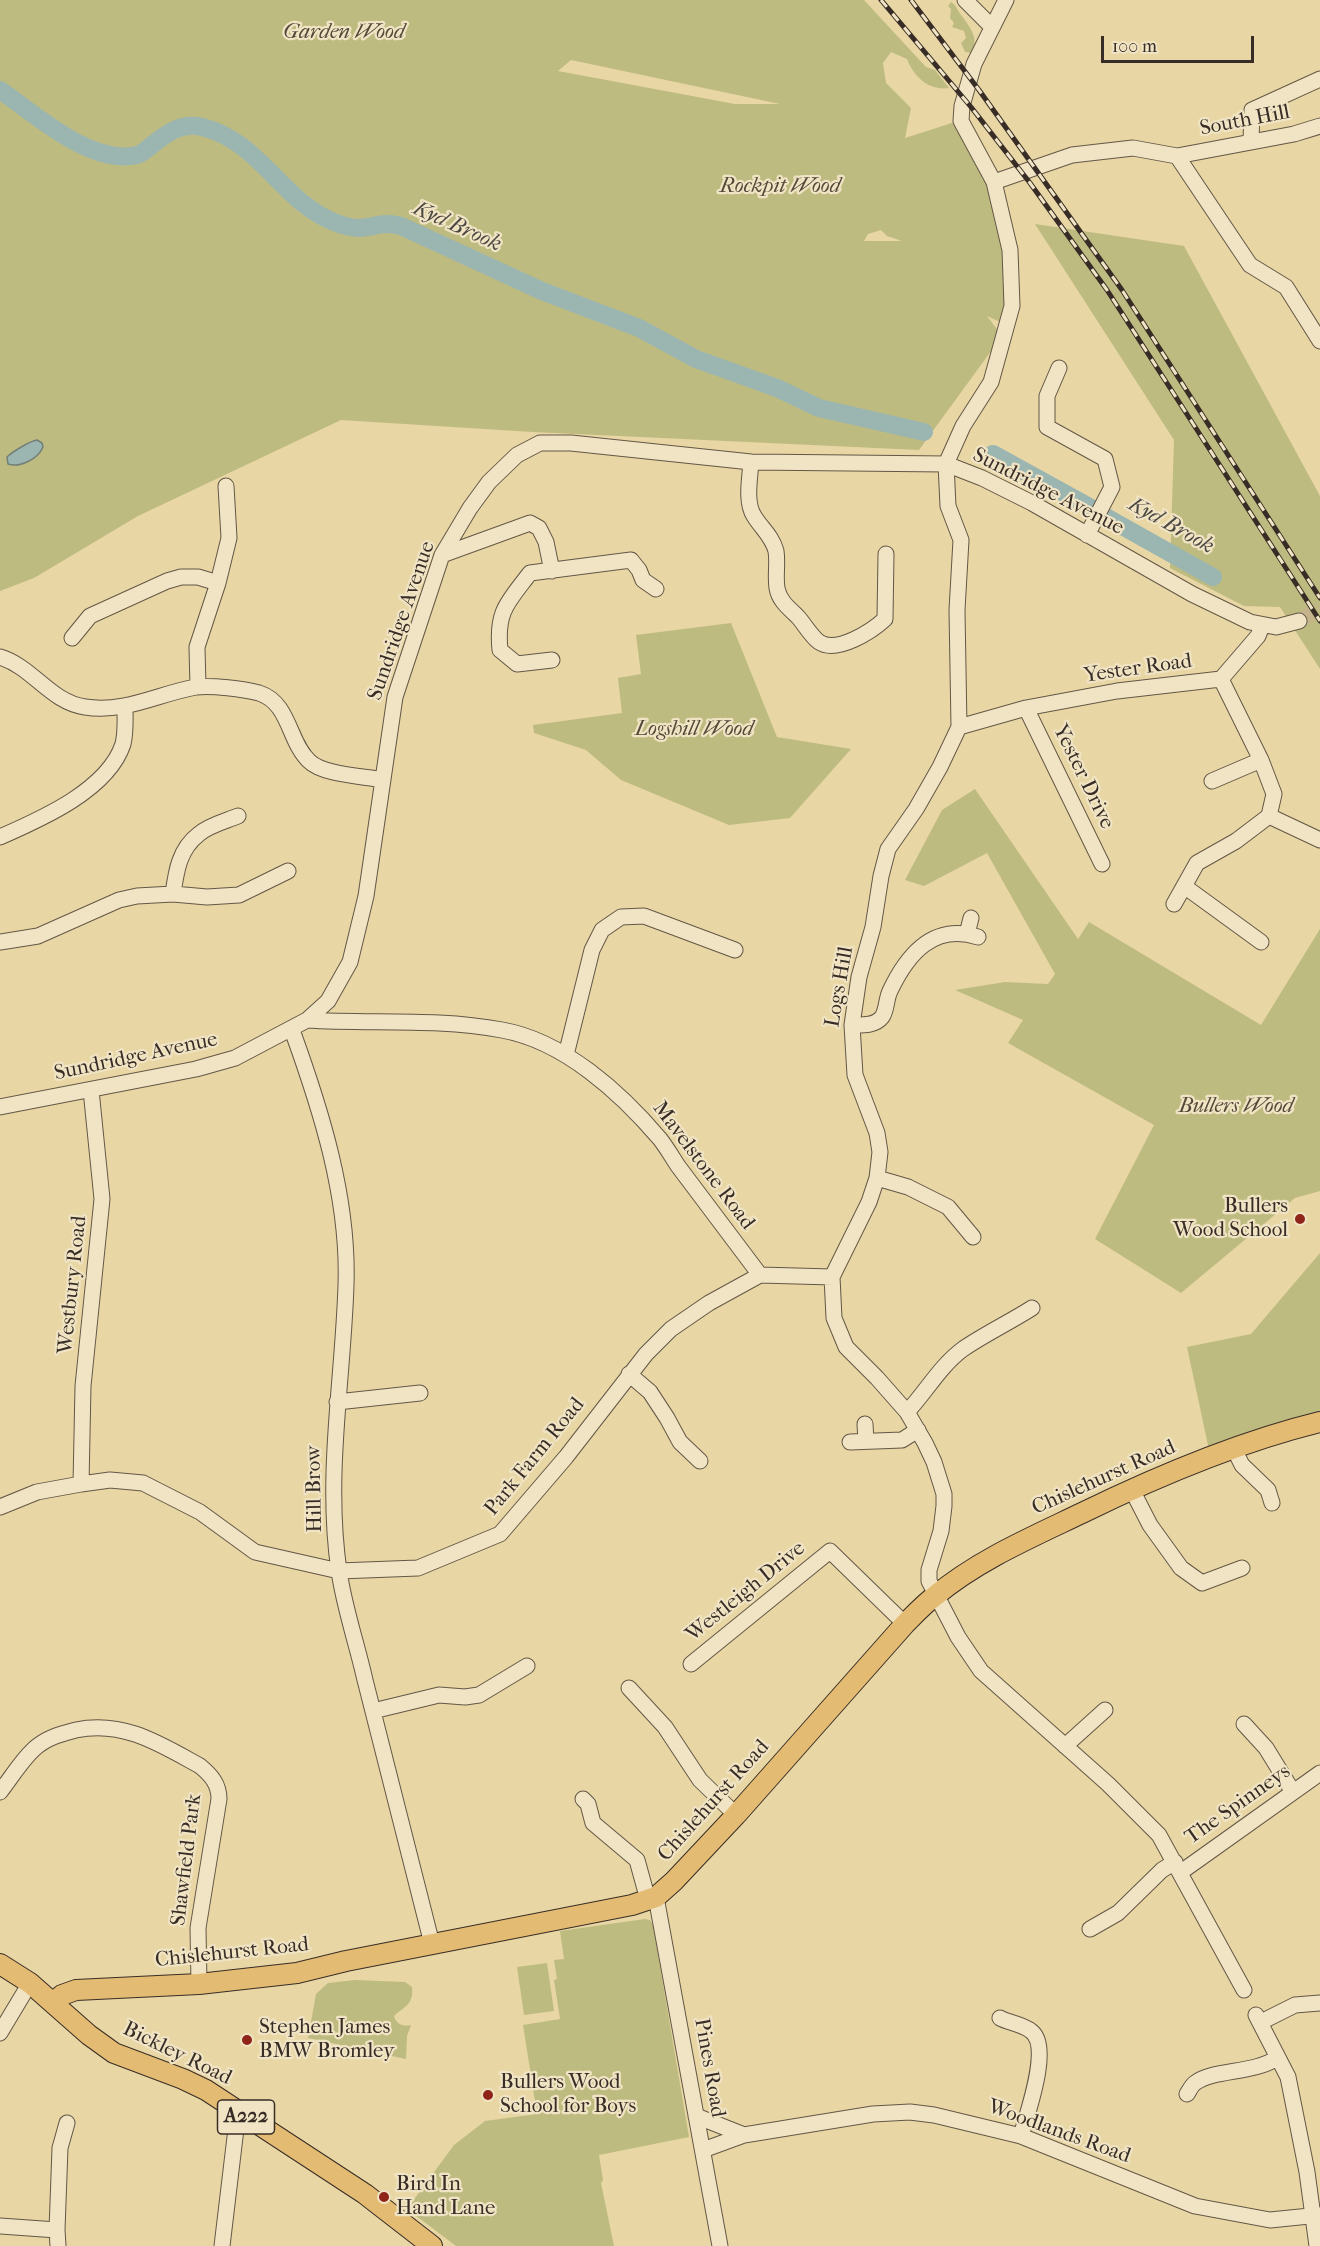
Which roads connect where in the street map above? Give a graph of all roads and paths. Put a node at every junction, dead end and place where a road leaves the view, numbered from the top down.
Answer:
1 (965, 0) edge
2 (1006, 0) edge
3 (991, 26) junction
4 (1320, 80) edge
5 (1320, 126) edge
6 (1251, 141) junction
7 (1177, 156) junction
8 (994, 182) junction
9 (1320, 341) edge
10 (1059, 368) dead end
11 (751, 462) junction
12 (946, 464) junction
13 (226, 486) dead end
14 (1087, 535) junction
15 (886, 554) dead end
16 (442, 555) junction
17 (552, 571) junction
18 (218, 583) junction
19 (656, 589) dead end
20 (1299, 621) tunnel mouth
21 (1262, 626) junction
22 (72, 638) dead end
23 (0, 657) edge
24 (552, 660) dead end
25 (1221, 679) junction
26 (198, 687) junction
27 (125, 707) junction
28 (1026, 708) junction
29 (959, 727) junction
30 (1261, 760) junction
31 (383, 780) junction
32 (1212, 781) dead end
33 (238, 816) dead end
34 (1269, 816) junction
35 (0, 837) edge
36 (1320, 840) edge
37 (1102, 864) dead end
38 (288, 871) dead end
39 (1184, 886) junction
40 (173, 894) junction
41 (1174, 904) dead end
42 (971, 918) dead end
43 (0, 942) edge
44 (1261, 942) dead end
45 (735, 950) dead end
46 (328, 1001) junction
47 (307, 1020) junction
48 (336, 1022) junction
49 (852, 1024) junction
50 (292, 1029) junction
51 (566, 1055) junction
52 (91, 1090) junction
53 (0, 1107) edge
54 (878, 1178) junction
55 (973, 1238) dead end
56 (760, 1275) junction
57 (832, 1277) junction
58 (1032, 1308) dead end
59 (629, 1374) junction
60 (420, 1393) dead end
61 (337, 1402) junction
62 (907, 1412) junction
63 (1320, 1422) edge
64 (865, 1424) dead end
65 (918, 1430) junction
66 (866, 1441) junction
67 (849, 1442) dead end
68 (1234, 1449) junction
69 (700, 1461) dead end
70 (81, 1484) junction
71 (1132, 1490) junction
72 (1272, 1503) dead end
73 (0, 1507) edge
74 (1242, 1568) dead end
75 (339, 1571) junction
76 (935, 1595) junction
77 (904, 1624) junction
78 (691, 1664) dead end
79 (527, 1666) dead end
80 (629, 1688) dead end
81 (1105, 1710) dead end
82 (373, 1711) junction
83 (1244, 1724) dead end
84 (1065, 1746) junction
85 (1319, 1776) edge
86 (0, 1792) edge
87 (1293, 1792) junction
88 (583, 1799) dead end
89 (736, 1815) junction
90 (1178, 1867) junction
91 (652, 1898) junction
92 (1090, 1929) dead end
93 (432, 1944) junction
94 (0, 1964) edge
95 (30, 1983) junction
96 (199, 1984) junction
97 (1244, 1990) dead end
98 (54, 2002) junction
99 (1320, 2003) edge
100 (1000, 2018) dead end
101 (0, 2033) edge
102 (1276, 2058) junction
103 (1187, 2094) dead end
104 (238, 2112) junction
105 (696, 2116) junction
106 (67, 2123) dead end
107 (744, 2135) junction
108 (1022, 2136) junction
109 (703, 2150) junction
110 (1317, 2216) edge
111 (0, 2226) edge
112 (57, 2230) junction
113 (58, 2246) edge
114 (222, 2246) edge
115 (432, 2246) edge
116 (720, 2246) edge
117 (1317, 2246) edge

1 - 3 street
2 - 3 street
3 - 8 street
4 - 6 street
5 - 6 street, South Hill
6 - 7 street, South Hill
7 - 8 street
7 - 9 street
8 - 12 street
10 - 14 street
11 - 12 street, Sundridge Avenue
11 - 15 street
11 - 16 street, Sundridge Avenue
12 - 14 street, Sundridge Avenue
12 - 29 street, Logs Hill
13 - 18 street
14 - 21 street, Sundridge Avenue
16 - 17 street
16 - 31 street, Sundridge Avenue
17 - 19 street
17 - 24 street
18 - 22 street
18 - 26 street
20 - 21 street
21 - 25 street, Yester Road
23 - 27 street
25 - 28 street, Yester Road
25 - 30 street
26 - 27 street
26 - 31 street
27 - 35 street
28 - 29 street, Yester Road
28 - 37 street, Yester Drive
29 - 49 street, Logs Hill
30 - 32 street
30 - 34 street
31 - 46 street, Sundridge Avenue
33 - 40 street
34 - 36 street
34 - 39 street
38 - 40 street
39 - 41 street
39 - 44 street
40 - 43 street
42 - 49 street
45 - 51 street
46 - 47 street, Sundridge Avenue
46 - 48 street
47 - 48 street, Mavelstone Road
47 - 50 street, Sundridge Avenue
48 - 51 street, Mavelstone Road
49 - 54 street, Logs Hill
50 - 52 street, Sundridge Avenue
50 - 61 street, Hill Brow
51 - 56 street, Mavelstone Road
52 - 53 street, Sundridge Avenue
52 - 70 street, Westbury Road
54 - 55 street
54 - 57 street, Logs Hill
56 - 57 street
56 - 59 street, Park Farm Road
57 - 62 street, Logs Hill
58 - 62 street
59 - 69 street
59 - 75 street, Park Farm Road
60 - 61 street
61 - 75 street, Hill Brow
62 - 65 street, Logs Hill
63 - 68 main road, Chislehurst Road
64 - 66 street
65 - 66 street
65 - 76 street, Logs Hill
66 - 67 street
68 - 71 main road, Chislehurst Road
68 - 72 street
70 - 73 street, Park Farm Road
70 - 75 street, Park Farm Road
71 - 74 street
71 - 76 main road, Chislehurst Road
75 - 82 street, Hill Brow
76 - 77 main road, Chislehurst Road
76 - 84 street, Logs Hill
77 - 78 street, Westleigh Drive
77 - 89 main road, Chislehurst Road
79 - 82 street
80 - 89 street
81 - 84 street
82 - 93 street, Hill Brow
83 - 87 street
84 - 90 street, Logs Hill
85 - 87 street, The Spinneys
86 - 96 street, Shawfield Park
87 - 90 street, The Spinneys
88 - 91 street, Pines Road
89 - 91 main road, Chislehurst Road
90 - 92 street, The Spinneys
90 - 97 street, Logs Hill
91 - 93 main road, Chislehurst Road
91 - 105 street, Pines Road
93 - 96 main road, Chislehurst Road
94 - 95 main road, A222
95 - 98 main road, A222
95 - 101 street
96 - 98 main road, Chislehurst Road
98 - 104 main road, Bickley Road / A222
99 - 102 street
100 - 108 street
102 - 103 street
102 - 110 street
104 - 114 street
104 - 115 main road, Bickley Road / A222
105 - 107 street
105 - 109 street, Pines Road
106 - 112 street
107 - 108 street, Woodlands Road
107 - 109 street, Woodlands Road
108 - 110 street, Woodlands Road
109 - 116 street, Pines Road
110 - 117 street
111 - 112 street
112 - 113 street

